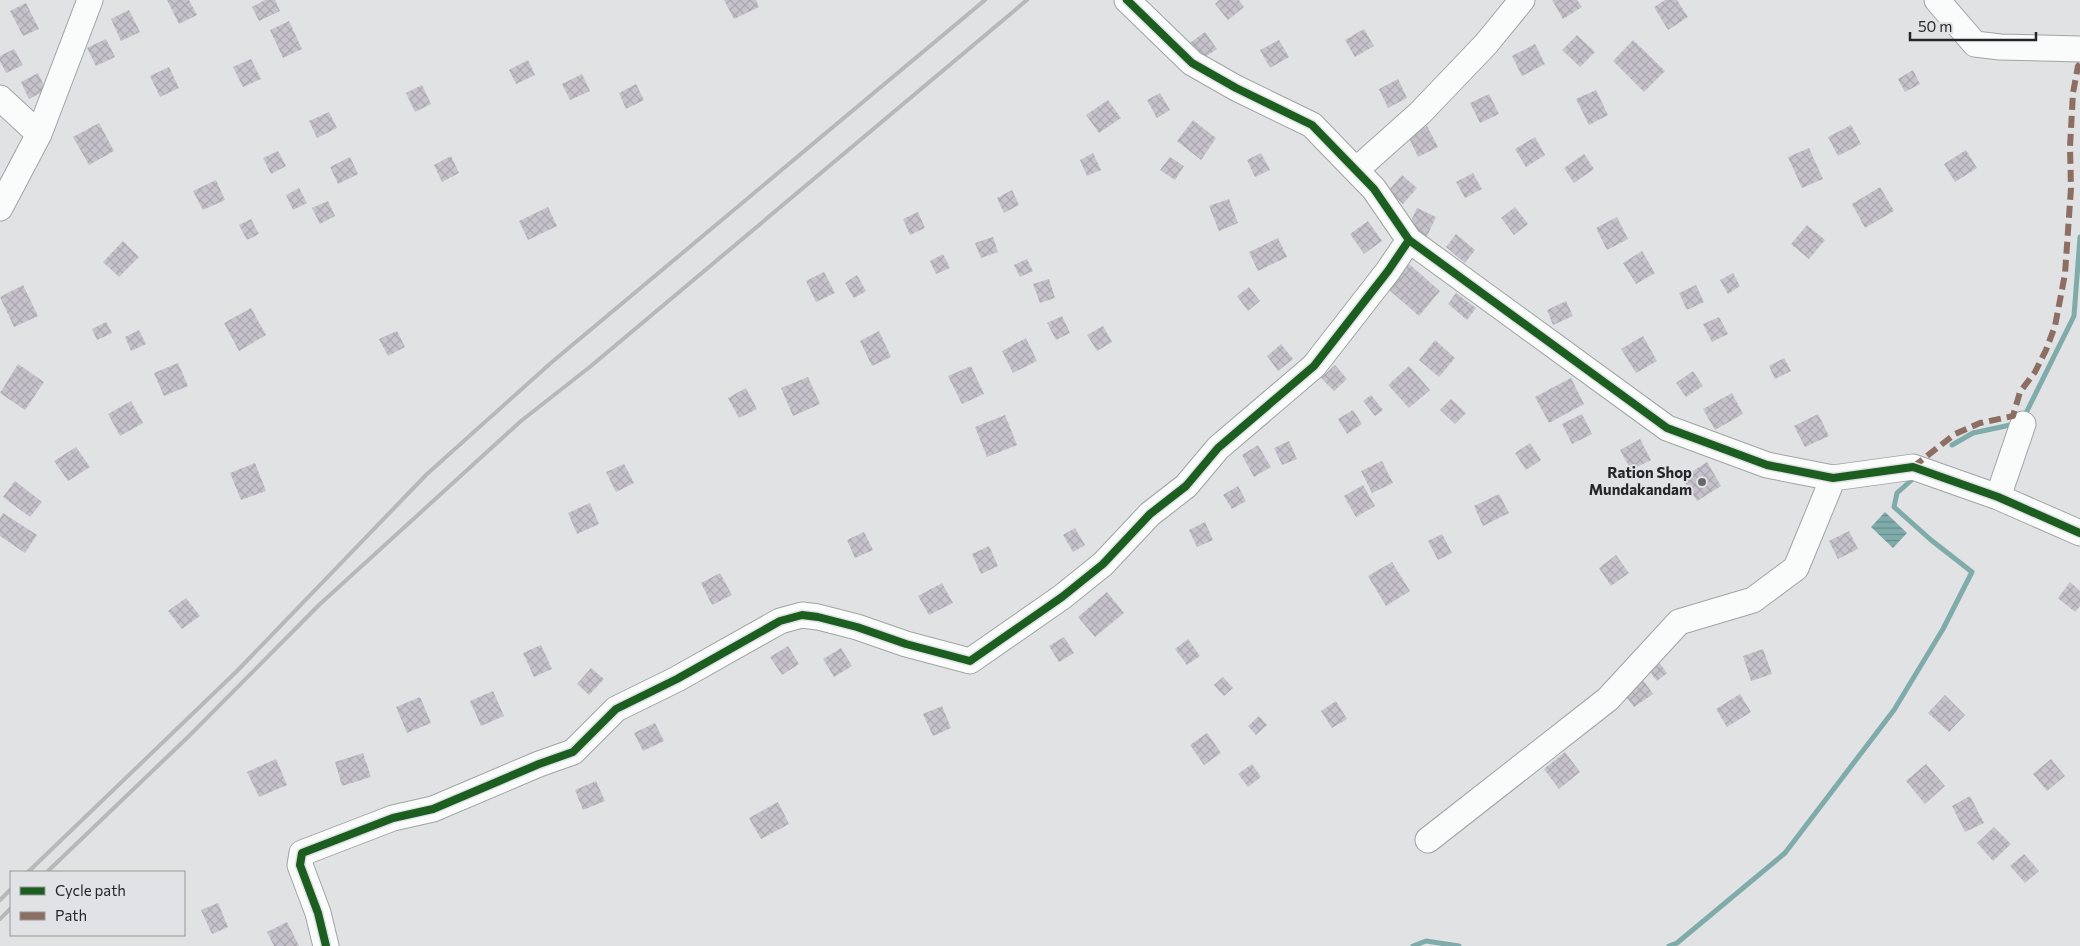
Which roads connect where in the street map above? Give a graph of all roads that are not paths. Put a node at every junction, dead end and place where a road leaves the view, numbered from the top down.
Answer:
1 (90, 0) edge
2 (1127, 0) edge
3 (1522, 0) edge
4 (1937, 0) edge
5 (2077, 49) edge
6 (0, 98) edge
7 (39, 134) junction
8 (1356, 170) junction
9 (0, 208) edge
10 (1409, 240) junction
11 (2023, 424) dead end
12 (1833, 478) junction
13 (1998, 497) junction
14 (2080, 533) edge
15 (1428, 840) dead end
16 (326, 946) edge

1 - 7 street
2 - 8 street
3 - 8 street
4 - 5 street
6 - 7 street
7 - 9 street
8 - 10 street
10 - 12 street
10 - 16 street
11 - 13 street
12 - 13 street
12 - 15 street
13 - 14 street

